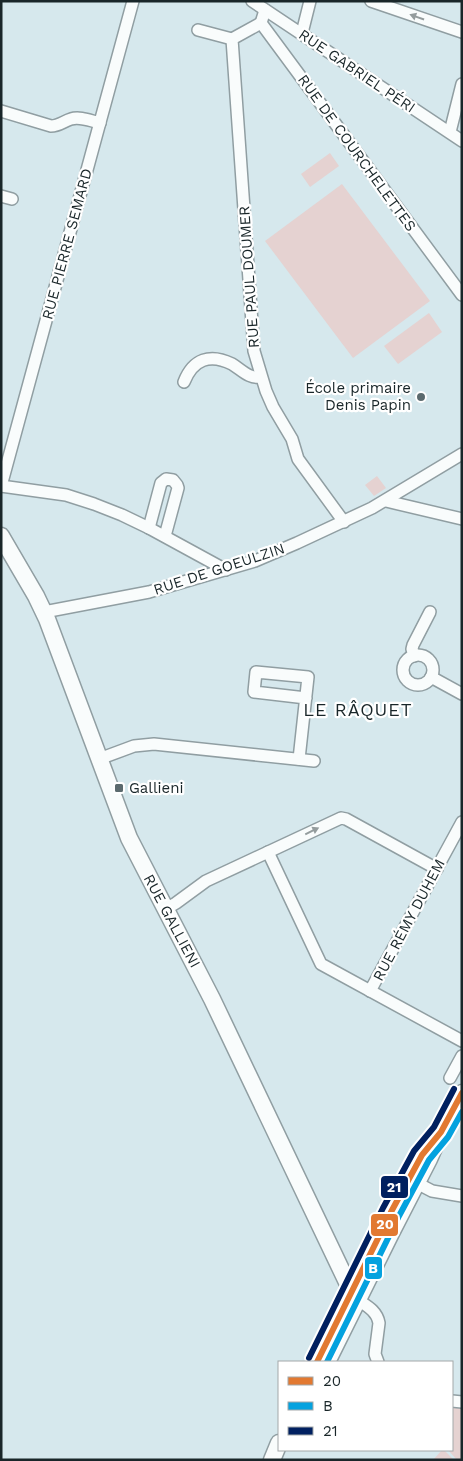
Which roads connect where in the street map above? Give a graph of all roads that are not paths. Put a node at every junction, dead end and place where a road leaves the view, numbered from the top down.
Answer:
1 (133, 1) edge
2 (252, 1) edge
3 (310, 1) edge
4 (371, 1) edge
5 (265, 10) junction
6 (262, 23) junction
7 (198, 30) dead end
8 (462, 32) edge
9 (302, 33) junction
10 (232, 39) junction
11 (462, 84) edge
12 (1, 111) edge
13 (100, 123) junction
14 (450, 132) junction
15 (462, 140) edge
16 (462, 295) edge
17 (261, 377) junction
18 (184, 382) dead end
19 (462, 454) edge
20 (1, 486) edge
21 (386, 501) junction
22 (462, 519) edge
23 (344, 522) junction
24 (148, 528) junction
25 (1, 536) edge
26 (165, 536) junction
27 (226, 570) junction
28 (44, 612) junction
29 (430, 612) dead end
30 (414, 656) junction
31 (431, 677) junction
32 (462, 694) edge
33 (306, 698) junction
34 (99, 759) junction
35 (299, 759) junction
36 (314, 761) dead end
37 (462, 822) edge
38 (268, 852) junction
39 (437, 869) junction
40 (166, 908) junction
41 (370, 992) junction
42 (462, 1041) edge
43 (462, 1056) edge
44 (450, 1078) dead end
45 (462, 1093) edge
46 (413, 1181) junction
47 (462, 1196) edge
48 (353, 1295) junction
49 (318, 1361) edge
50 (328, 1361) edge
51 (378, 1361) edge
52 (278, 1445) edge
53 (272, 1460) edge

1 - 13 street, RUE PIERRE SEMARD
2 - 5 street, RUE GABRIEL PÉRI
3 - 9 street
8 -> 4 street
5 - 6 street
5 - 9 street, RUE GABRIEL PÉRI
6 - 10 street
6 - 16 street, RUE DE COURCHELETTES
7 - 10 street
9 - 14 street, RUE GABRIEL PÉRI
10 - 17 street, RUE PAUL DOUMER
11 - 14 street
12 - 13 street
13 - 20 street, RUE PIERRE SEMARD
14 - 15 street, RUE GABRIEL PÉRI
17 - 18 street
17 - 23 street, RUE PAUL DOUMER
19 - 21 street, RUE DE GOEULZIN
20 - 24 street
21 - 22 street
21 - 23 street, RUE DE GOEULZIN
23 - 27 street, RUE DE GOEULZIN
24 - 26 street
24 - 26 street
25 - 28 street, RUE GALLIENI
26 - 27 street
27 - 28 street, RUE DE GOEULZIN
28 - 34 street, RUE GALLIENI
29 - 30 street
30 - 31 street
30 - 31 street
31 - 32 street
33 - 33 street
33 - 35 street
34 - 35 street
34 - 40 street, RUE GALLIENI
35 - 36 street
37 - 39 street, RUE RÉMY DUHEM
38 -> 39 street
38 - 40 street
38 - 41 street
39 - 41 street, RUE RÉMY DUHEM
40 - 48 street, RUE GALLIENI
41 - 42 street
43 - 44 street
45 - 46 street
46 - 47 street
46 - 48 street
48 - 49 street
48 - 50 street
48 - 51 street
52 - 53 street

